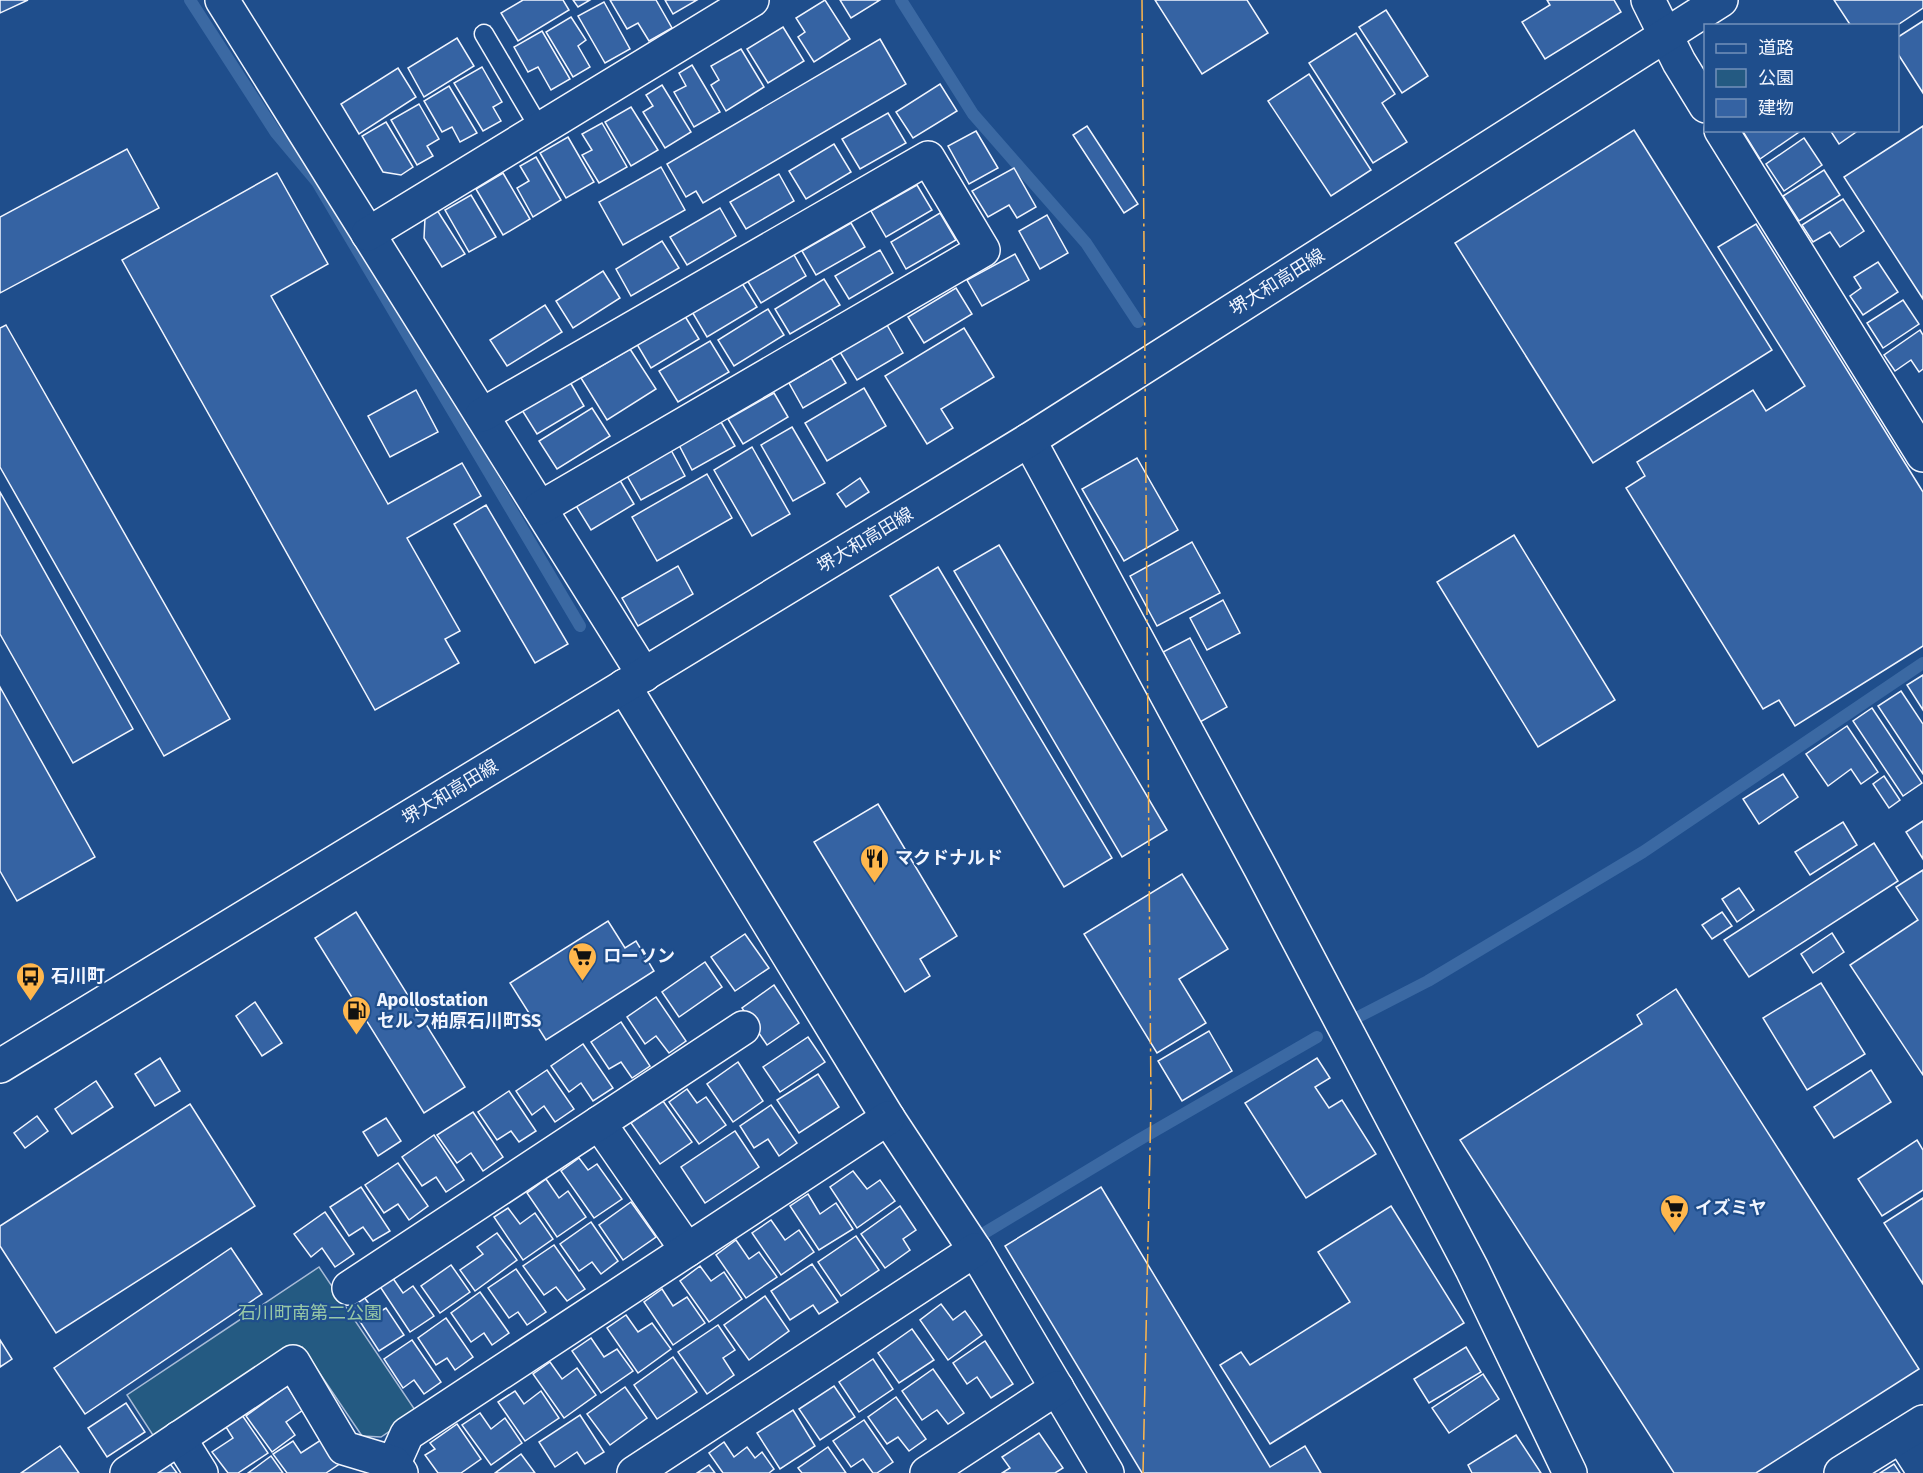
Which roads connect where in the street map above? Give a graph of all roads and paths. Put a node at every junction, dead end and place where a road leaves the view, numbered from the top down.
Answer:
1 (222, 0) edge
2 (752, 0) edge
3 (1648, 0) edge
4 (1721, 0) edge
5 (484, 34) dead end
6 (1665, 36) junction
7 (1704, 103) edge
8 (540, 129) junction
9 (1722, 132) edge
10 (368, 234) junction
11 (482, 415) junction
12 (1029, 440) junction
13 (1923, 455) edge
14 (540, 508) junction
15 (634, 680) junction
16 (743, 1028) dead end
17 (7, 1057) edge
18 (888, 1118) junction
19 (599, 1123) junction
20 (687, 1250) junction
21 (975, 1250) junction
22 (349, 1288) dead end
23 (1057, 1388) junction
24 (1912, 1429) edge
25 (179, 1438) junction
26 (398, 1468) edge
27 (1923, 1470) edge
28 (127, 1473) edge
29 (201, 1473) edge
30 (634, 1473) edge
31 (927, 1473) edge
32 (1107, 1473) edge
33 (1570, 1473) edge
34 (1841, 1473) edge

1 - 10 street
2 - 8 street
3 - 6 street
4 - 6 street, 堺大和高田線
5 - 8 lane
6 - 7 street
6 - 12 street, 堺大和高田線
8 - 10 street
9 - 13 street
10 - 11 street
11 - 14 street
11 - 14 street
12 - 15 street, 堺大和高田線
12 - 33 street
14 - 15 street
15 - 17 street, 堺大和高田線
15 - 18 street
16 - 19 street
18 - 20 street
18 - 21 street
19 - 20 street
19 - 22 street
20 - 26 street
21 - 23 street
21 - 30 street
23 - 31 street
23 - 32 street
24 - 27 street
24 - 34 street
25 - 26 street
25 - 28 street
25 - 29 street

